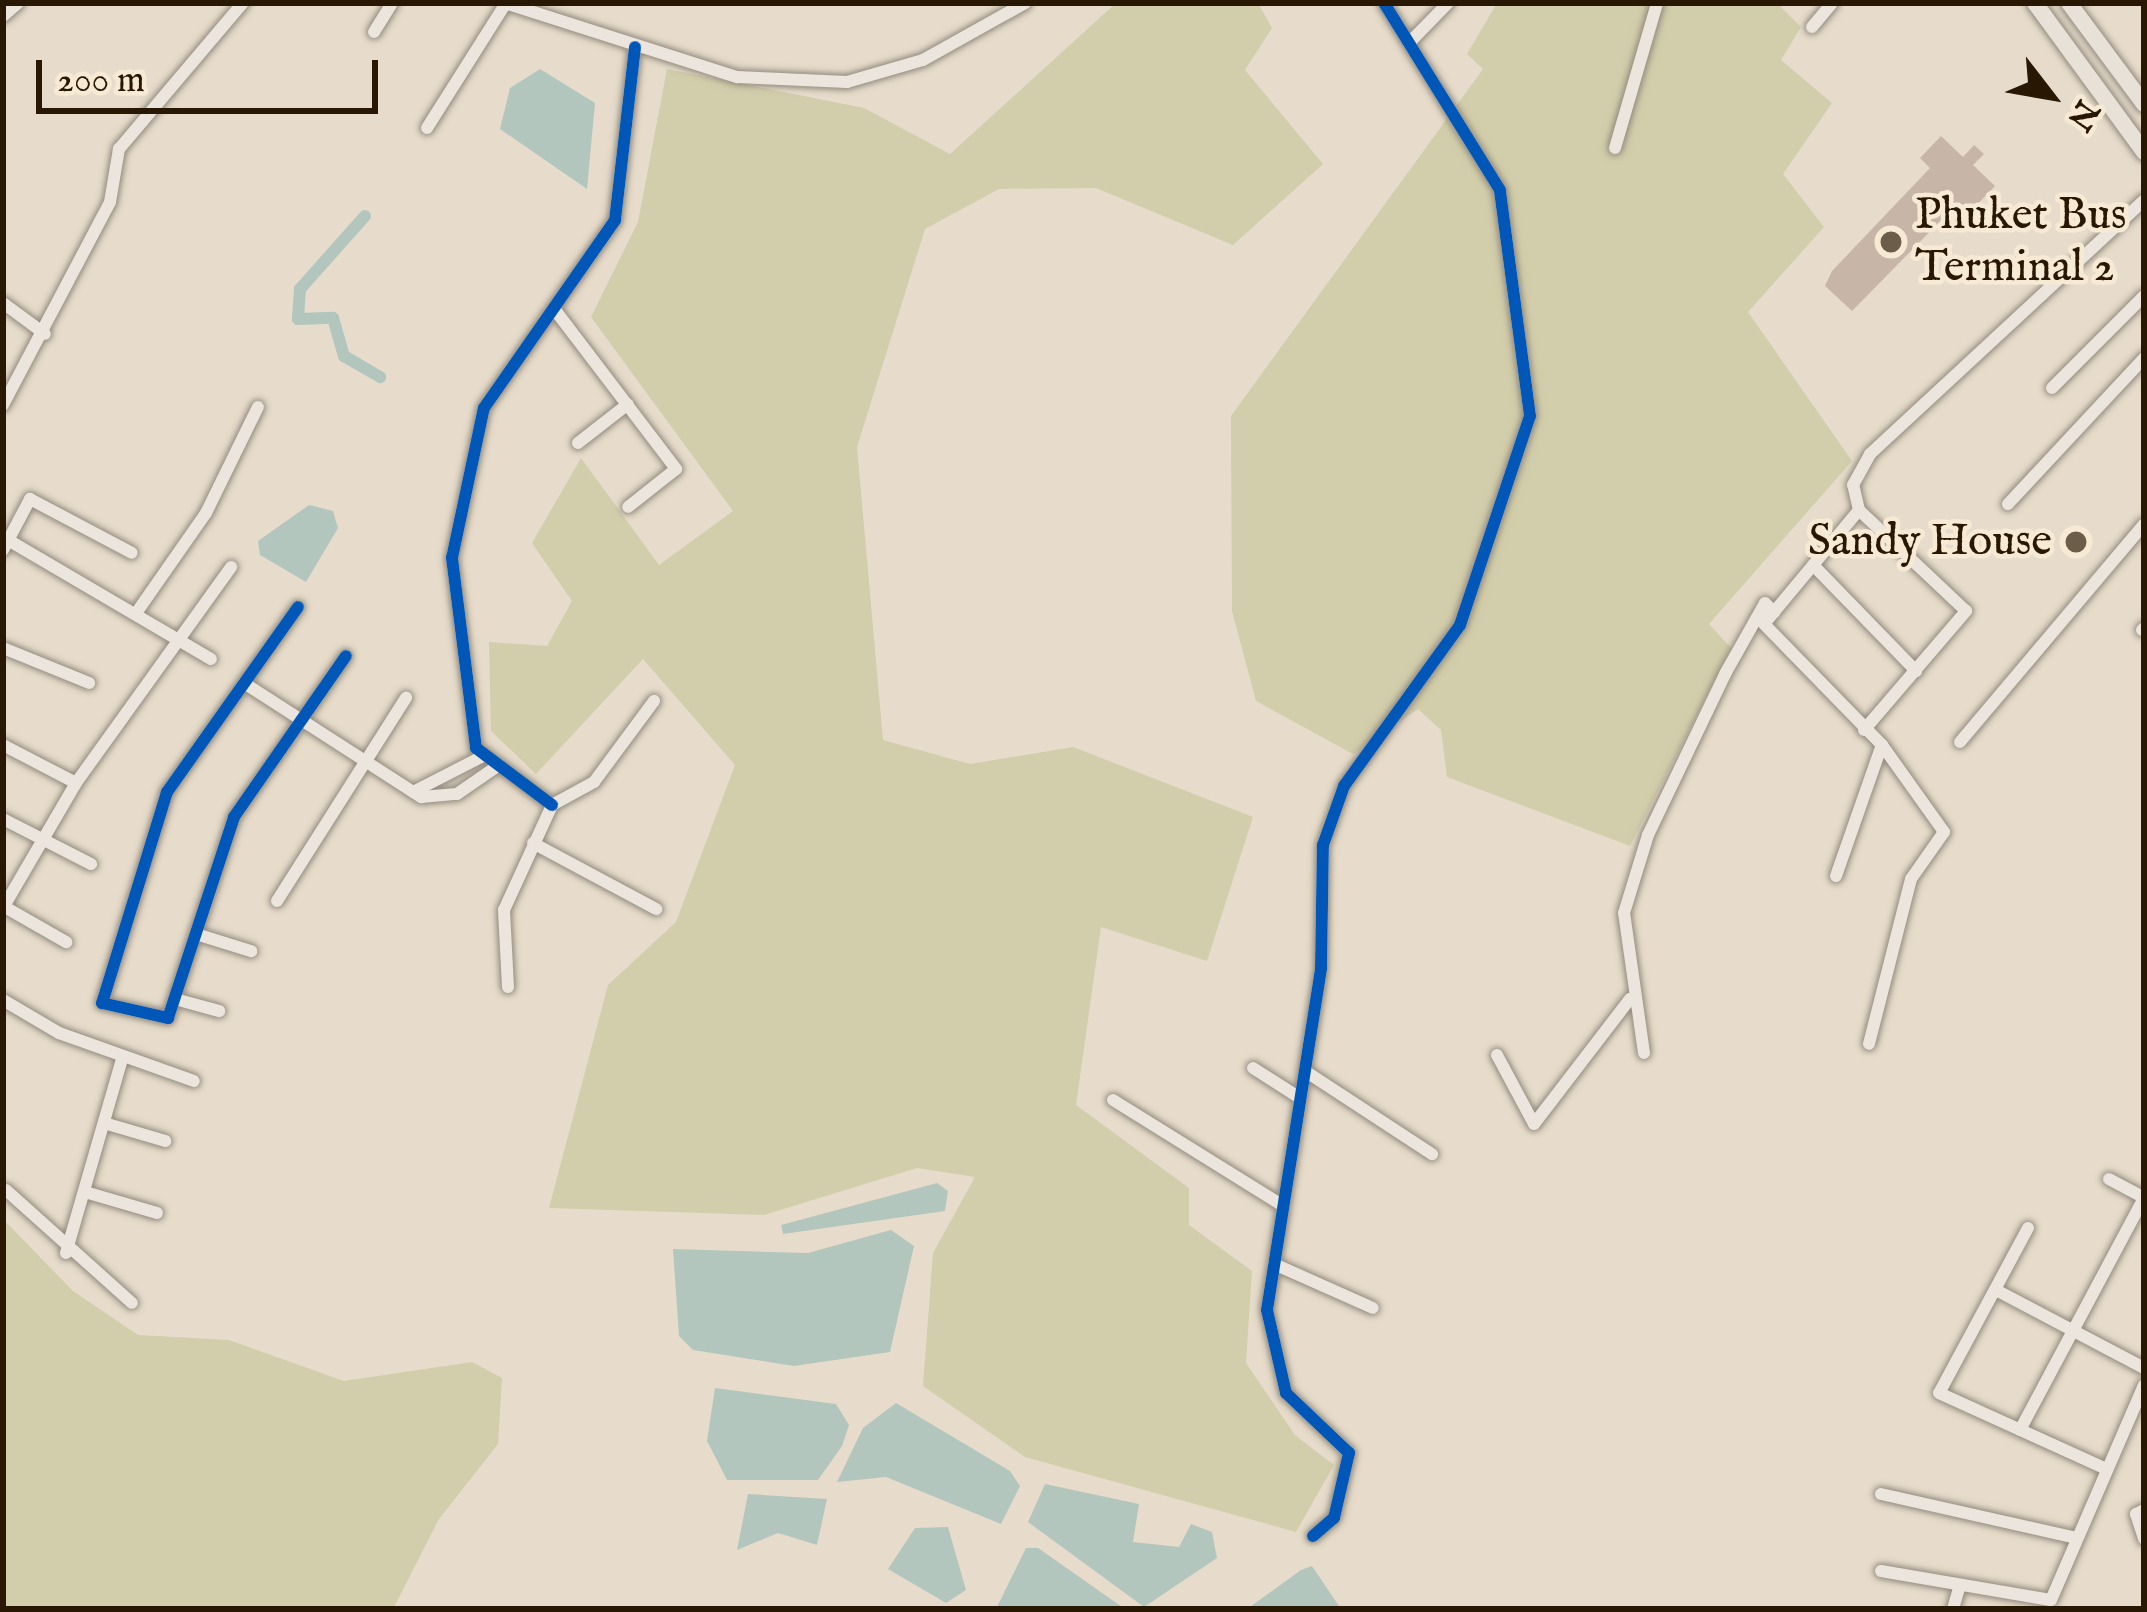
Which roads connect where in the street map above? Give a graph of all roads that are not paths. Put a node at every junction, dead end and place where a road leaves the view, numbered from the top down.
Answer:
1 (18, 3) edge
2 (243, 3) edge
3 (392, 3) edge
4 (506, 3) edge
5 (1024, 3) edge
6 (1384, 3) edge
7 (1448, 3) edge
8 (1657, 3) edge
9 (1832, 3) edge
10 (2035, 3) edge
11 (2069, 3) edge
12 (541, 10) edge
13 (3, 16) edge
14 (1812, 27) dead end
15 (374, 32) dead end
16 (1409, 43) junction
17 (635, 47) junction
18 (2144, 104) edge
19 (427, 128) dead end
20 (1615, 148) dead end
21 (2144, 152) edge
22 (2144, 200) edge
23 (2144, 296) edge
24 (3, 303) edge
25 (555, 310) junction
26 (45, 334) junction
27 (2144, 358) edge
28 (2052, 388) dead end
29 (628, 404) junction
30 (3, 405) edge
31 (258, 407) dead end
32 (578, 442) dead end
33 (2008, 504) dead end
34 (628, 506) dead end
35 (1859, 510) junction
36 (2144, 524) edge
37 (5, 542) edge
38 (132, 553) dead end
39 (1813, 566) junction
40 (231, 567) dead end
41 (298, 607) dead end
42 (139, 609) junction
43 (1774, 612) junction
44 (175, 634) junction
45 (3, 648) edge
46 (346, 656) dead end
47 (211, 659) dead end
48 (1916, 671) junction
49 (89, 683) dead end
50 (244, 683) junction
51 (406, 698) dead end
52 (654, 701) dead end
53 (301, 722) junction
54 (1864, 730) junction
55 (1960, 742) dead end
56 (1882, 745) junction
57 (3, 746) edge
58 (485, 755) junction
59 (362, 763) junction
60 (499, 765) junction
61 (76, 783) junction
62 (412, 793) junction
63 (551, 805) junction
64 (3, 819) edge
65 (45, 837) junction
66 (533, 843) junction
67 (91, 864) dead end
68 (1836, 876) dead end
69 (277, 901) dead end
70 (3, 907) edge
71 (656, 909) dead end
72 (196, 934) junction
73 (66, 942) dead end
74 (251, 951) dead end
75 (508, 980) dead end
76 (175, 999) junction
77 (1630, 999) junction
78 (3, 1000) edge
79 (219, 1011) dead end
80 (1869, 1044) dead end
81 (1644, 1053) dead end
82 (1497, 1055) dead end
83 (123, 1056) junction
84 (1253, 1067) dead end
85 (1305, 1071) junction
86 (194, 1081) dead end
87 (1300, 1098) junction
88 (1113, 1100) dead end
89 (104, 1123) junction
90 (165, 1141) dead end
91 (1432, 1154) dead end
92 (2108, 1179) dead end
93 (6, 1190) edge
94 (85, 1192) junction
95 (2144, 1198) edge
96 (1283, 1206) junction
97 (157, 1213) dead end
98 (2028, 1228) dead end
99 (66, 1253) junction
100 (1274, 1264) junction
101 (1996, 1290) junction
102 (132, 1304) dead end
103 (1373, 1308) dead end
104 (2073, 1329) junction
105 (2144, 1367) edge
106 (2144, 1384) edge
107 (2020, 1430) junction
108 (2102, 1467) junction
109 (1881, 1494) dead end
110 (2144, 1510) edge
111 (1313, 1536) dead end
112 (2076, 1538) junction
113 (2144, 1539) edge
114 (1881, 1571) dead end
115 (1959, 1588) junction
116 (1953, 1609) edge

1 - 13 street
2 - 26 street
3 - 15 street
4 - 12 street
4 - 19 street
5 - 17 street
6 - 16 street
7 - 16 street
8 - 20 street
9 - 14 street
10 - 21 main road
11 - 18 main road
12 - 17 street
16 - 85 street
17 - 25 street
22 - 35 street
23 - 28 street
24 - 26 street
25 - 29 street
25 - 58 street
26 - 30 street
27 - 33 street
29 - 32 street
29 - 34 street
31 - 42 street
35 - 39 street
35 - 48 street
36 - 55 street
37 - 38 street
37 - 42 street
39 - 43 street
39 - 48 street
40 - 44 street
41 - 50 street
42 - 44 street
43 - 54 street
43 - 77 street
44 - 47 street
44 - 61 street
45 - 49 street
46 - 53 street
48 - 54 street
50 - 53 street
50 - 76 street
51 - 59 street
52 - 63 street
53 - 59 street
53 - 72 street
54 - 56 street
56 - 68 street
56 - 80 street
57 - 61 street
58 - 60 street
58 - 62 street
59 - 62 street
59 - 69 street
60 - 62 street
60 - 63 street
61 - 65 street
63 - 66 street
64 - 65 street
65 - 67 street
65 - 70 street
66 - 71 street
66 - 75 street
70 - 73 street
72 - 74 street
72 - 76 street
76 - 79 street
77 - 81 street
77 - 82 street
78 - 83 street
83 - 86 street
83 - 89 street
84 - 87 street
85 - 87 street
85 - 91 street
87 - 96 street
88 - 96 street
89 - 90 street
89 - 94 street
92 - 95 street
93 - 99 street
94 - 97 street
94 - 99 street
95 - 104 street
96 - 100 street
98 - 101 street
99 - 102 street
100 - 103 street
100 - 111 street
101 - 104 street
101 - 107 street
104 - 105 street
104 - 107 street
106 - 108 street
107 - 108 street
108 - 112 street
109 - 112 street
110 - 113 street
112 - 115 street
114 - 115 street
115 - 116 street

